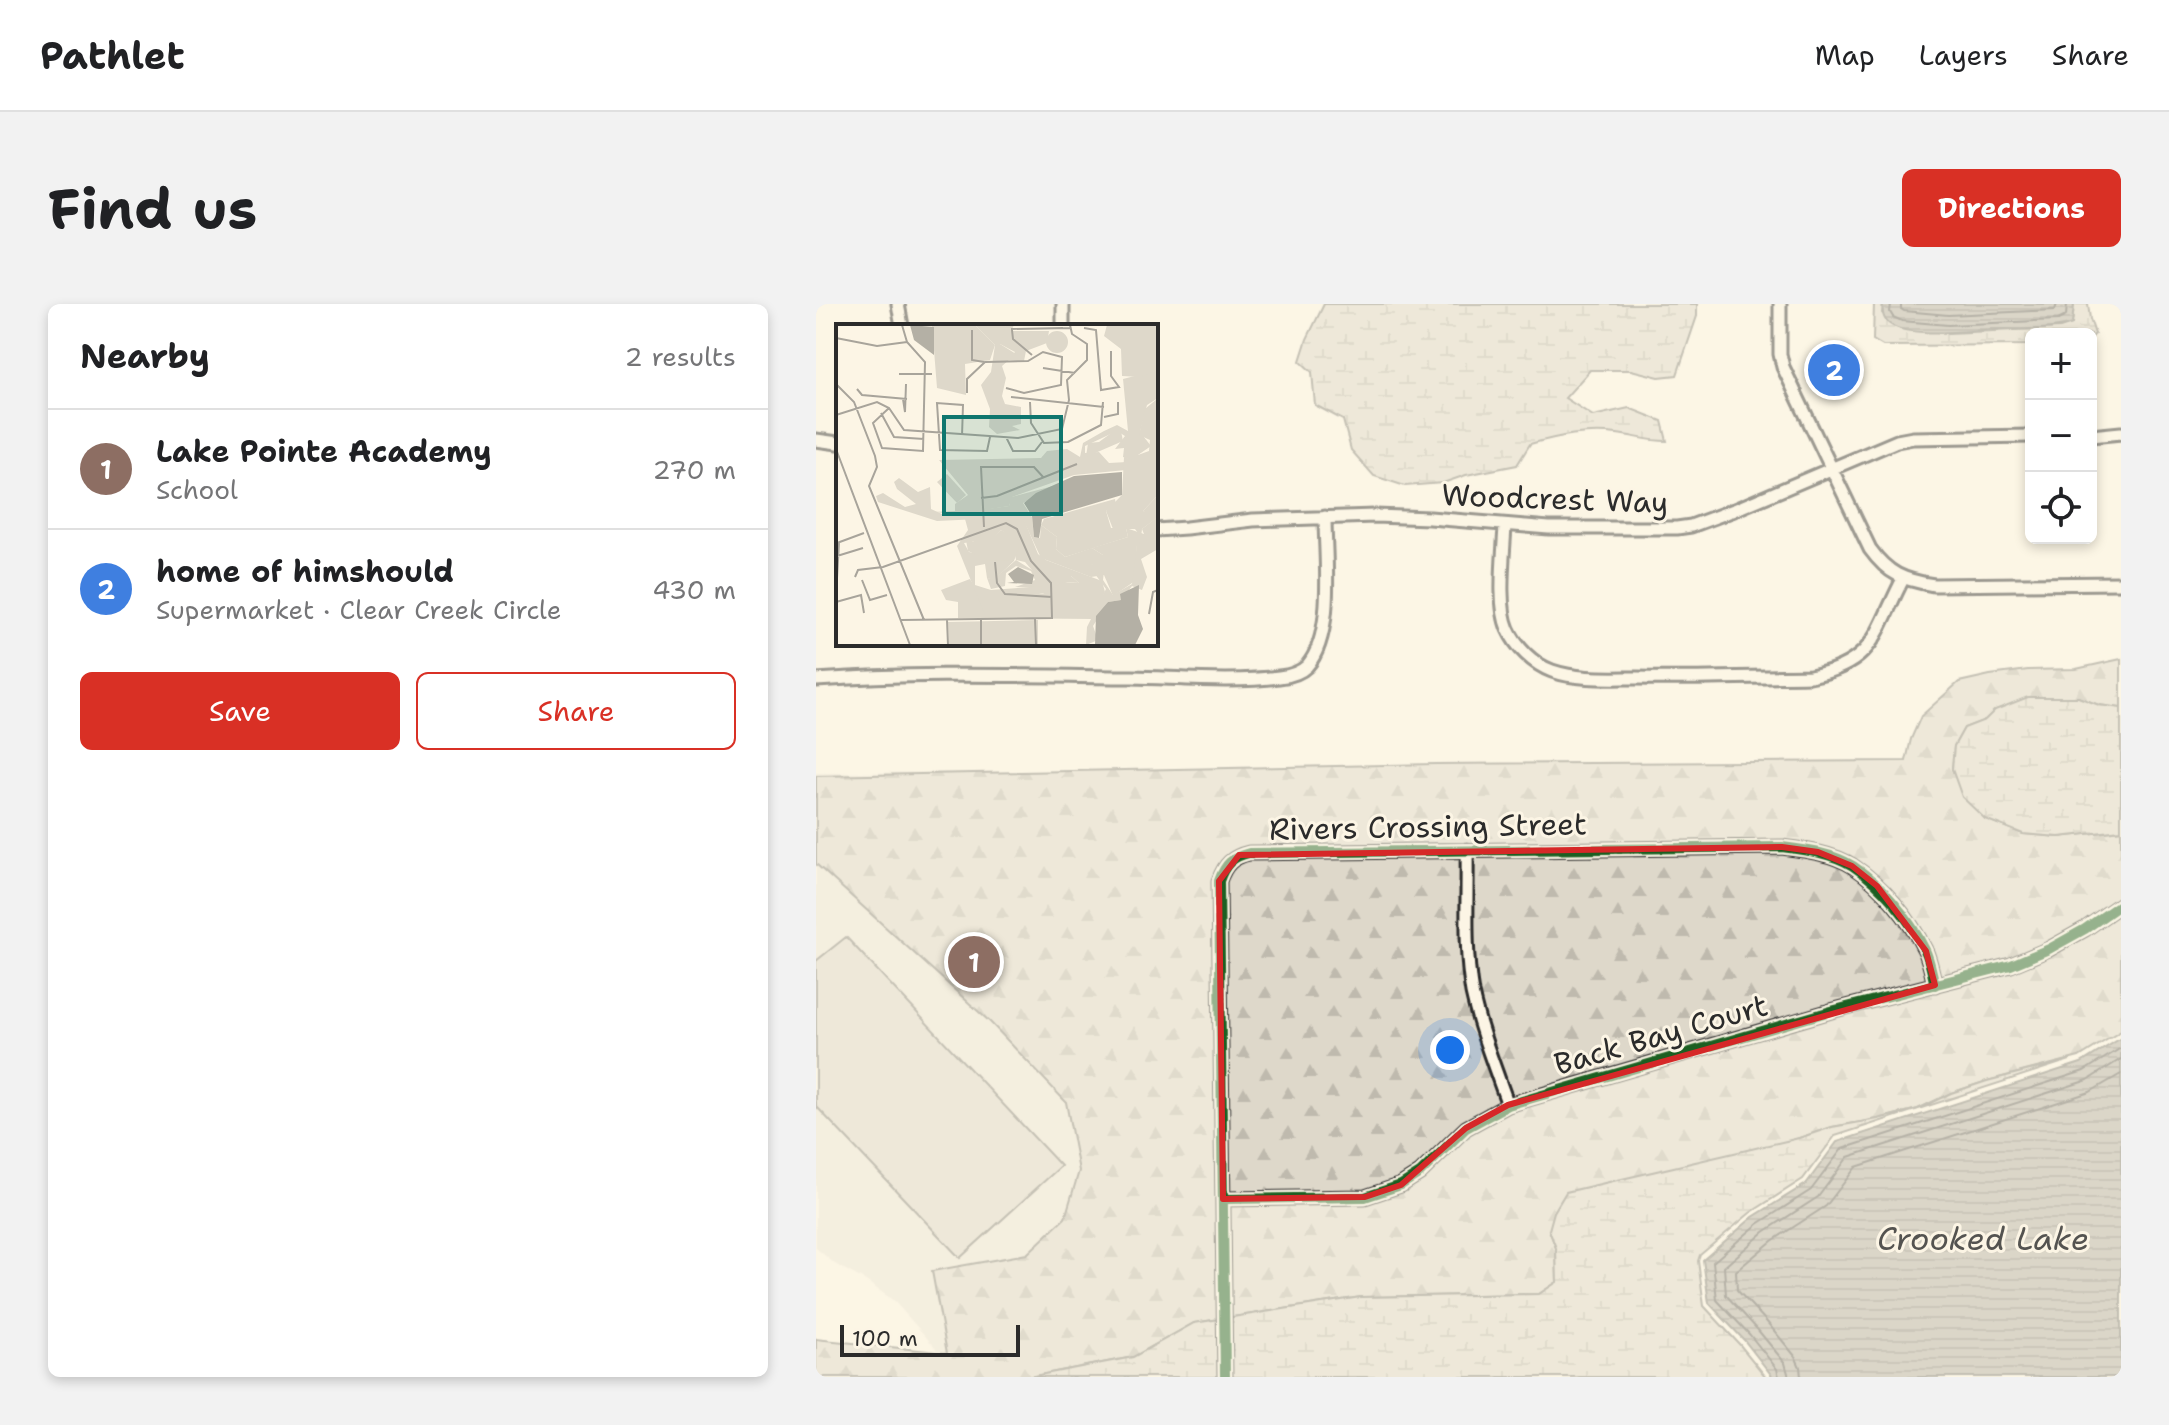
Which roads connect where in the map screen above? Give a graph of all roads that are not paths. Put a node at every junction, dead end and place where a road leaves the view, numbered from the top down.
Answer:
1 (898, 304) edge
2 (1780, 304) edge
3 (902, 324) edge
4 (2121, 433) edge
5 (2097, 435) edge
6 (2025, 436) edge
7 (816, 440) edge
8 (836, 443) edge
9 (1831, 468) junction
10 (1325, 517) junction
11 (1505, 525) junction
12 (1158, 530) edge
13 (1903, 579) junction
14 (2121, 583) edge
15 (816, 680) edge
16 (1467, 850) junction
17 (2121, 904) edge
18 (1935, 985) junction
19 (1508, 1105) junction
20 (1223, 1199) junction
21 (1225, 1377) edge

1 - 3 street
2 - 9 street
4 - 5 street
6 - 9 street, Woodcrest Way
7 - 8 street
9 - 11 street, Woodcrest Way
9 - 13 street
10 - 11 street, Woodcrest Way
10 - 12 street, Woodcrest Way
10 - 15 street
11 - 13 street
13 - 14 street
16 - 18 street, Rivers Crossing Street
16 - 19 street
16 - 20 street, Rivers Crossing Street
17 - 18 street, Back Bay Court
18 - 19 street, Back Bay Court
19 - 20 street, Back Bay Court
20 - 21 street, Rivers Crossing Street

